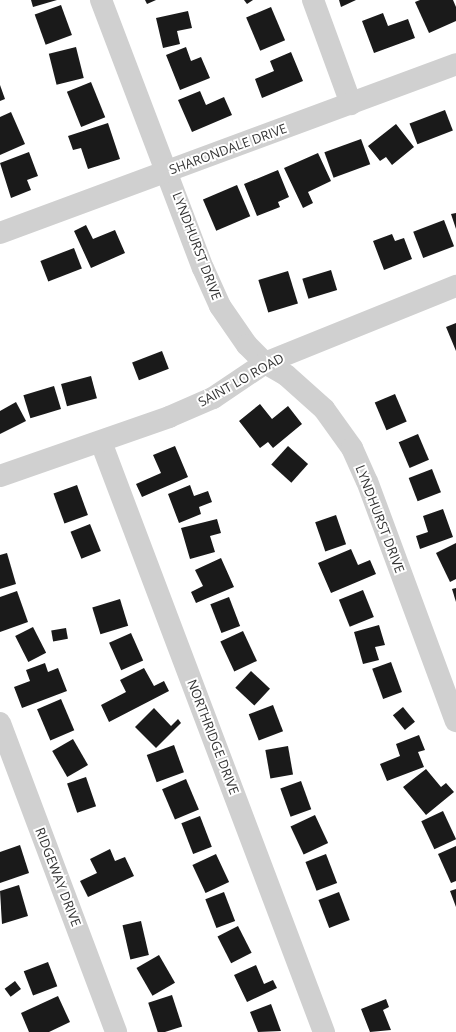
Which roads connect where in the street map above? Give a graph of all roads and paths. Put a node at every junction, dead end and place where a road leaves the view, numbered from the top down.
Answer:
1 (102, 0) edge
2 (313, 0) edge
3 (456, 64) edge
4 (351, 104) junction
5 (168, 171) junction
6 (0, 234) edge
7 (456, 286) edge
8 (265, 363) junction
9 (101, 442) junction
10 (0, 476) edge
11 (456, 721) edge
12 (0, 723) edge
13 (116, 1032) edge
14 (324, 1032) edge

1 - 5 street, LYNDHURST DRIVE
2 - 4 street
3 - 4 street, SHARONDALE DRIVE
4 - 5 street, SHARONDALE DRIVE
5 - 6 street, SHARONDALE DRIVE
5 - 8 street, LYNDHURST DRIVE
7 - 8 street, SAINT LO ROAD
8 - 9 street, SAINT LO ROAD
8 - 11 street, LYNDHURST DRIVE
9 - 10 street, SAINT LO ROAD
9 - 14 street, NORTHRIDGE DRIVE
12 - 13 street, RIDGEWAY DRIVE

